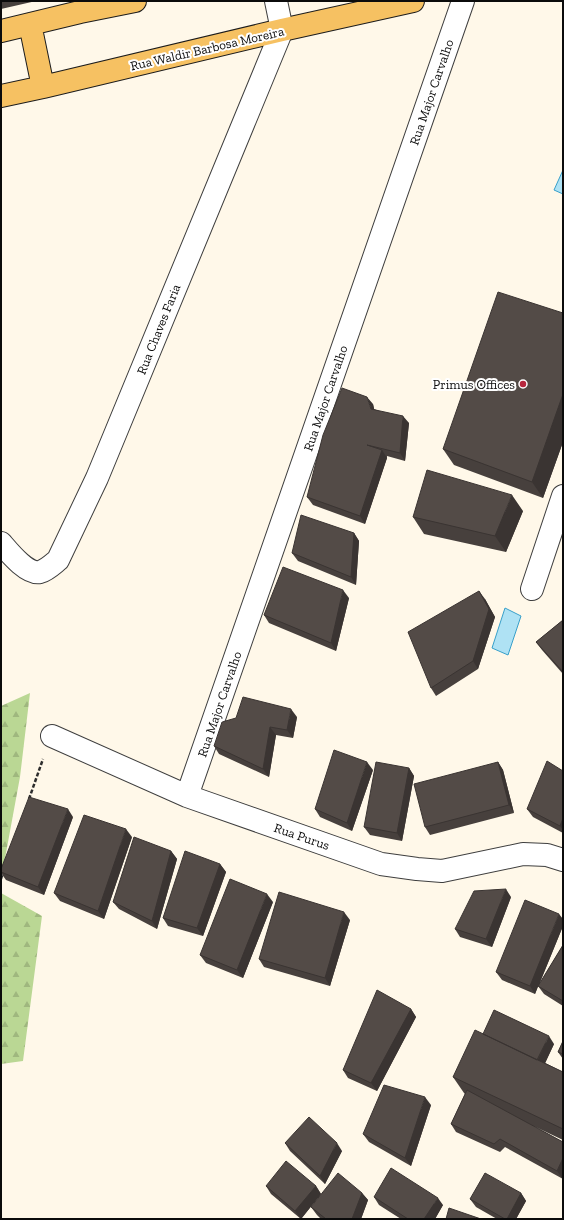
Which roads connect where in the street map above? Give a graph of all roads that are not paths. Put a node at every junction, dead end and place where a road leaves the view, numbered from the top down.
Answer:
1 (135, 1) edge
2 (276, 1) edge
3 (413, 1) edge
4 (463, 1) edge
5 (79, 6) edge
6 (30, 24) junction
7 (282, 30) junction
8 (1, 31) edge
9 (43, 87) junction
10 (1, 96) edge
11 (563, 496) edge
12 (1, 543) edge
13 (532, 589) dead end
14 (52, 736) road end
15 (187, 796) junction
16 (563, 860) edge

1 - 5 main road
2 - 7 street
3 - 7 main road, Rua Waldir Barbosa Moreira
4 - 15 street, Rua Major Carvalho
5 - 6 main road
6 - 8 main road
6 - 9 main road
7 - 9 main road, Rua Waldir Barbosa Moreira
7 - 12 street, Rua Chaves Faria
9 - 10 main road, Rua Waldir Barbosa Moreira
11 - 13 street
14 - 15 street, Rua Purus
15 - 16 street, Rua Purus

